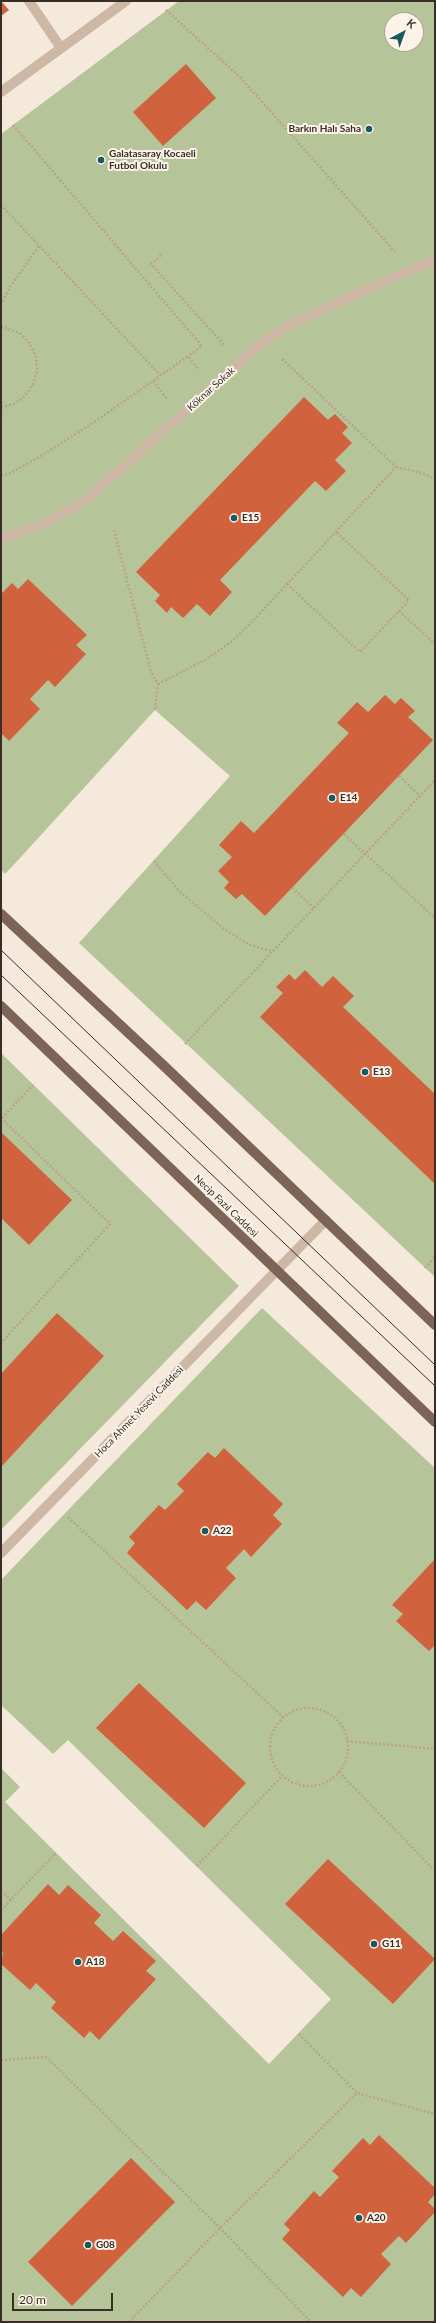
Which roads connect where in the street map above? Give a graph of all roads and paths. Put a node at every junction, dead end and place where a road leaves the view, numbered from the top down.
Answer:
1 (29, 1) edge
2 (126, 1) edge
3 (166, 10) dead end
4 (61, 48) junction
5 (1, 92) edge
6 (13, 125) dead end
7 (1, 205) edge
8 (39, 246) junction
9 (161, 255) dead end
10 (435, 261) edge
11 (410, 270) junction
12 (1, 305) edge
13 (1, 326) edge
14 (264, 341) junction
15 (188, 356) junction
16 (240, 363) junction
17 (160, 375) junction
18 (213, 387) junction
19 (1, 423) edge
20 (396, 467) junction
21 (1, 475) edge
22 (435, 479) edge
23 (114, 530) dead end
24 (336, 532) junction
25 (1, 539) edge
26 (287, 584) junction
27 (399, 611) junction
28 (435, 644) edge
29 (158, 684) junction
30 (155, 710) dead end
31 (399, 776) dead end
32 (435, 780) edge
33 (420, 796) junction
34 (344, 834) dead end
35 (366, 854) junction
36 (154, 861) dead end
37 (292, 888) dead end
38 (314, 908) junction
39 (1, 914) edge
40 (435, 918) edge
41 (273, 952) junction
42 (1, 1006) edge
43 (186, 1044) dead end
44 (33, 1085) dead end
45 (1, 1118) edge
46 (326, 1220) junction
47 (435, 1258) edge
48 (425, 1268) dead end
49 (277, 1271) junction
50 (435, 1325) edge
51 (1, 1343) edge
52 (435, 1422) edge
53 (65, 1514) dead end
54 (1, 1553) edge
55 (283, 1717) junction
56 (347, 1741) junction
57 (435, 1749) edge
58 (339, 1772) junction
59 (282, 1776) junction
60 (56, 1853) dead end
61 (197, 1866) dead end
62 (435, 1871) edge
63 (1, 1891) edge
64 (11, 1900) junction
65 (1, 1910) edge
66 (298, 2034) dead end
67 (1, 2060) edge
68 (357, 2093) junction
69 (435, 2114) edge
70 (220, 2228) junction
71 (129, 2322) edge
72 (311, 2322) edge

1 - 4 street
2 - 4 street
3 - 11 path
4 - 5 street
6 - 15 path
7 - 8 path
8 - 12 path
8 - 17 path
9 - 16 path
10 - 11 street, Köknar Sokak
11 - 14 street, Köknar Sokak
13 - 19 path
14 - 16 street, Köknar Sokak
14 - 20 path
15 - 17 path
15 - 18 path
16 - 18 street, Köknar Sokak
17 - 21 path
18 - 25 street, Köknar Sokak
20 - 22 path
20 - 24 path
23 - 29 path
24 - 26 path
24 - 27 path
26 - 27 path
26 - 29 path
27 - 28 path
29 - 30 path
31 - 33 path
32 - 33 path
33 - 35 path
34 - 35 path
35 - 38 path
35 - 40 path
36 - 41 path
37 - 38 path
38 - 41 path
39 - 46 main road
41 - 43 path
42 - 49 main road, Necip Fazıl Caddesi
44 - 45 path
45 - 51 path
46 - 49 street, Hoca Ahmet Yesevi Caddesi
46 - 50 main road
47 - 48 path
49 - 52 main road, Necip Fazıl Caddesi
49 - 54 street, Hoca Ahmet Yesevi Caddesi
53 - 55 path
55 - 56 path
55 - 59 path
56 - 57 path
56 - 58 path
58 - 59 path
58 - 62 path
59 - 61 path
60 - 64 path
63 - 64 path
64 - 65 path
66 - 68 path
67 - 70 path
68 - 69 path
68 - 70 path
70 - 71 path
70 - 72 path

